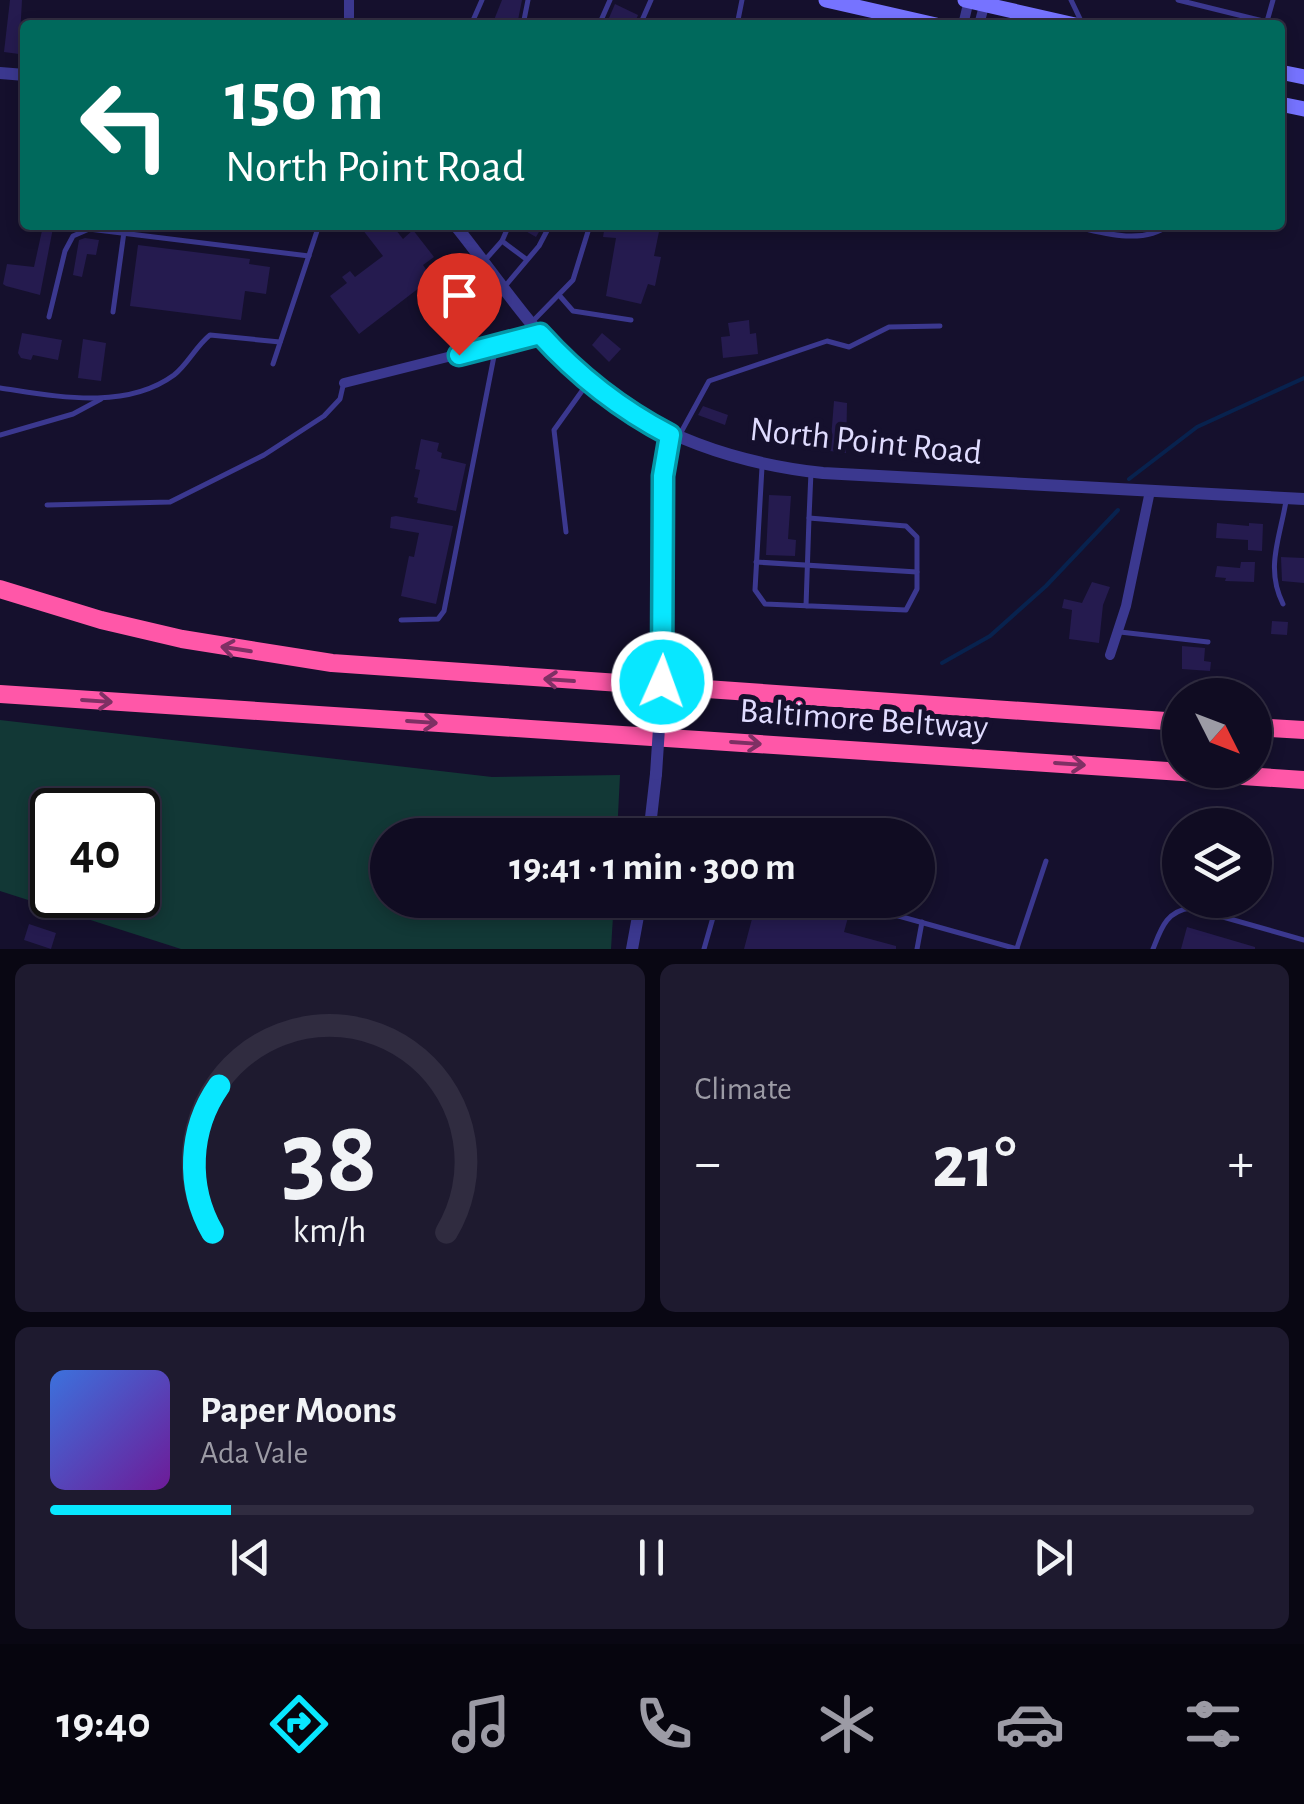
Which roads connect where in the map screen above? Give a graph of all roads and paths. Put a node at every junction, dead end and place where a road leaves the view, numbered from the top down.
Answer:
1 (826, 0) edge
2 (1178, 0) edge
3 (974, 1) edge
4 (1018, 5) edge
5 (914, 20) edge
6 (1064, 20) edge
7 (1255, 20) edge
8 (87, 230) edge
9 (101, 230) edge
10 (317, 230) edge
11 (458, 230) edge
12 (507, 230) edge
13 (547, 230) edge
14 (589, 230) edge
15 (1091, 230) edge
16 (1163, 230) edge
17 (124, 232) junction
18 (502, 241) junction
19 (309, 256) junction
20 (526, 258) junction
21 (484, 262) junction
22 (504, 288) junction
23 (559, 294) junction
24 (113, 312) dead end
25 (49, 316) dead end
26 (631, 320) dead end
27 (940, 326) dead end
28 (535, 328) junction
29 (280, 342) junction
30 (496, 346) junction
31 (273, 364) dead end
32 (588, 381) junction
33 (344, 383) joint
34 (0, 388) edge
35 (104, 398) junction
36 (0, 435) edge
37 (674, 437) junction
38 (762, 464) junction
39 (811, 472) junction
40 (1150, 490) junction
41 (1287, 498) junction
42 (1304, 499) edge
43 (47, 505) dead end
44 (809, 518) junction
45 (566, 532) dead end
46 (756, 562) junction
47 (807, 566) junction
48 (917, 572) junction
49 (0, 588) edge
50 (1283, 604) dead end
51 (806, 606) junction
52 (401, 620) dead end
53 (1117, 632) junction
54 (1208, 642) dead end
55 (1110, 655) dead end
56 (0, 694) edge
57 (1162, 721) edge
58 (1272, 727) edge
59 (1304, 729) edge
60 (1304, 780) edge
61 (651, 818) edge
62 (1046, 860) dead end
63 (638, 918) edge
64 (713, 918) edge
65 (907, 918) edge
66 (922, 922) junction
67 (1304, 940) edge
68 (632, 949) edge
69 (704, 949) edge
70 (917, 949) edge
71 (1017, 949) edge
72 (1153, 949) edge

1 - 5 main road
2 - 7 lane
3 - 4 main road
4 - 6 main road
8 - 25 lane
9 - 17 lane
10 - 19 lane
11 - 21 street, North Point Road
12 - 18 lane
13 - 20 lane
14 - 23 lane
15 - 16 lane
17 - 19 lane
17 - 24 lane
18 - 20 lane
18 - 21 lane
19 - 29 lane
20 - 22 lane
21 - 22 street, North Point Road
22 - 28 street, North Point Road
23 - 26 lane
23 - 28 lane
27 - 37 lane
28 - 30 street
28 - 32 street, North Point Road
29 - 31 lane
29 - 35 lane
30 - 33 street
30 - 52 lane
32 - 37 street, North Point Road
32 - 45 lane
33 - 43 lane
34 - 35 lane
35 - 36 lane
37 - 38 street, North Point Road
37 - 61 street, bridge
38 - 39 street, North Point Road
38 - 46 lane
39 - 40 street, North Point Road
39 - 44 lane
40 - 41 street, North Point Road
40 - 53 street
41 - 42 street, North Point Road
41 - 50 lane
44 - 47 lane
44 - 48 lane
46 - 47 lane
46 - 51 lane
47 - 48 lane
47 - 51 lane
48 - 51 lane
57 -> 49 highway, Baltimore Beltway
53 - 54 lane
53 - 55 street
56 -> 60 highway, Baltimore Beltway
58 - 59 highway
62 - 71 lane
63 - 68 street
64 - 69 lane
65 - 66 lane
66 - 70 lane
66 - 71 lane
67 - 72 lane

